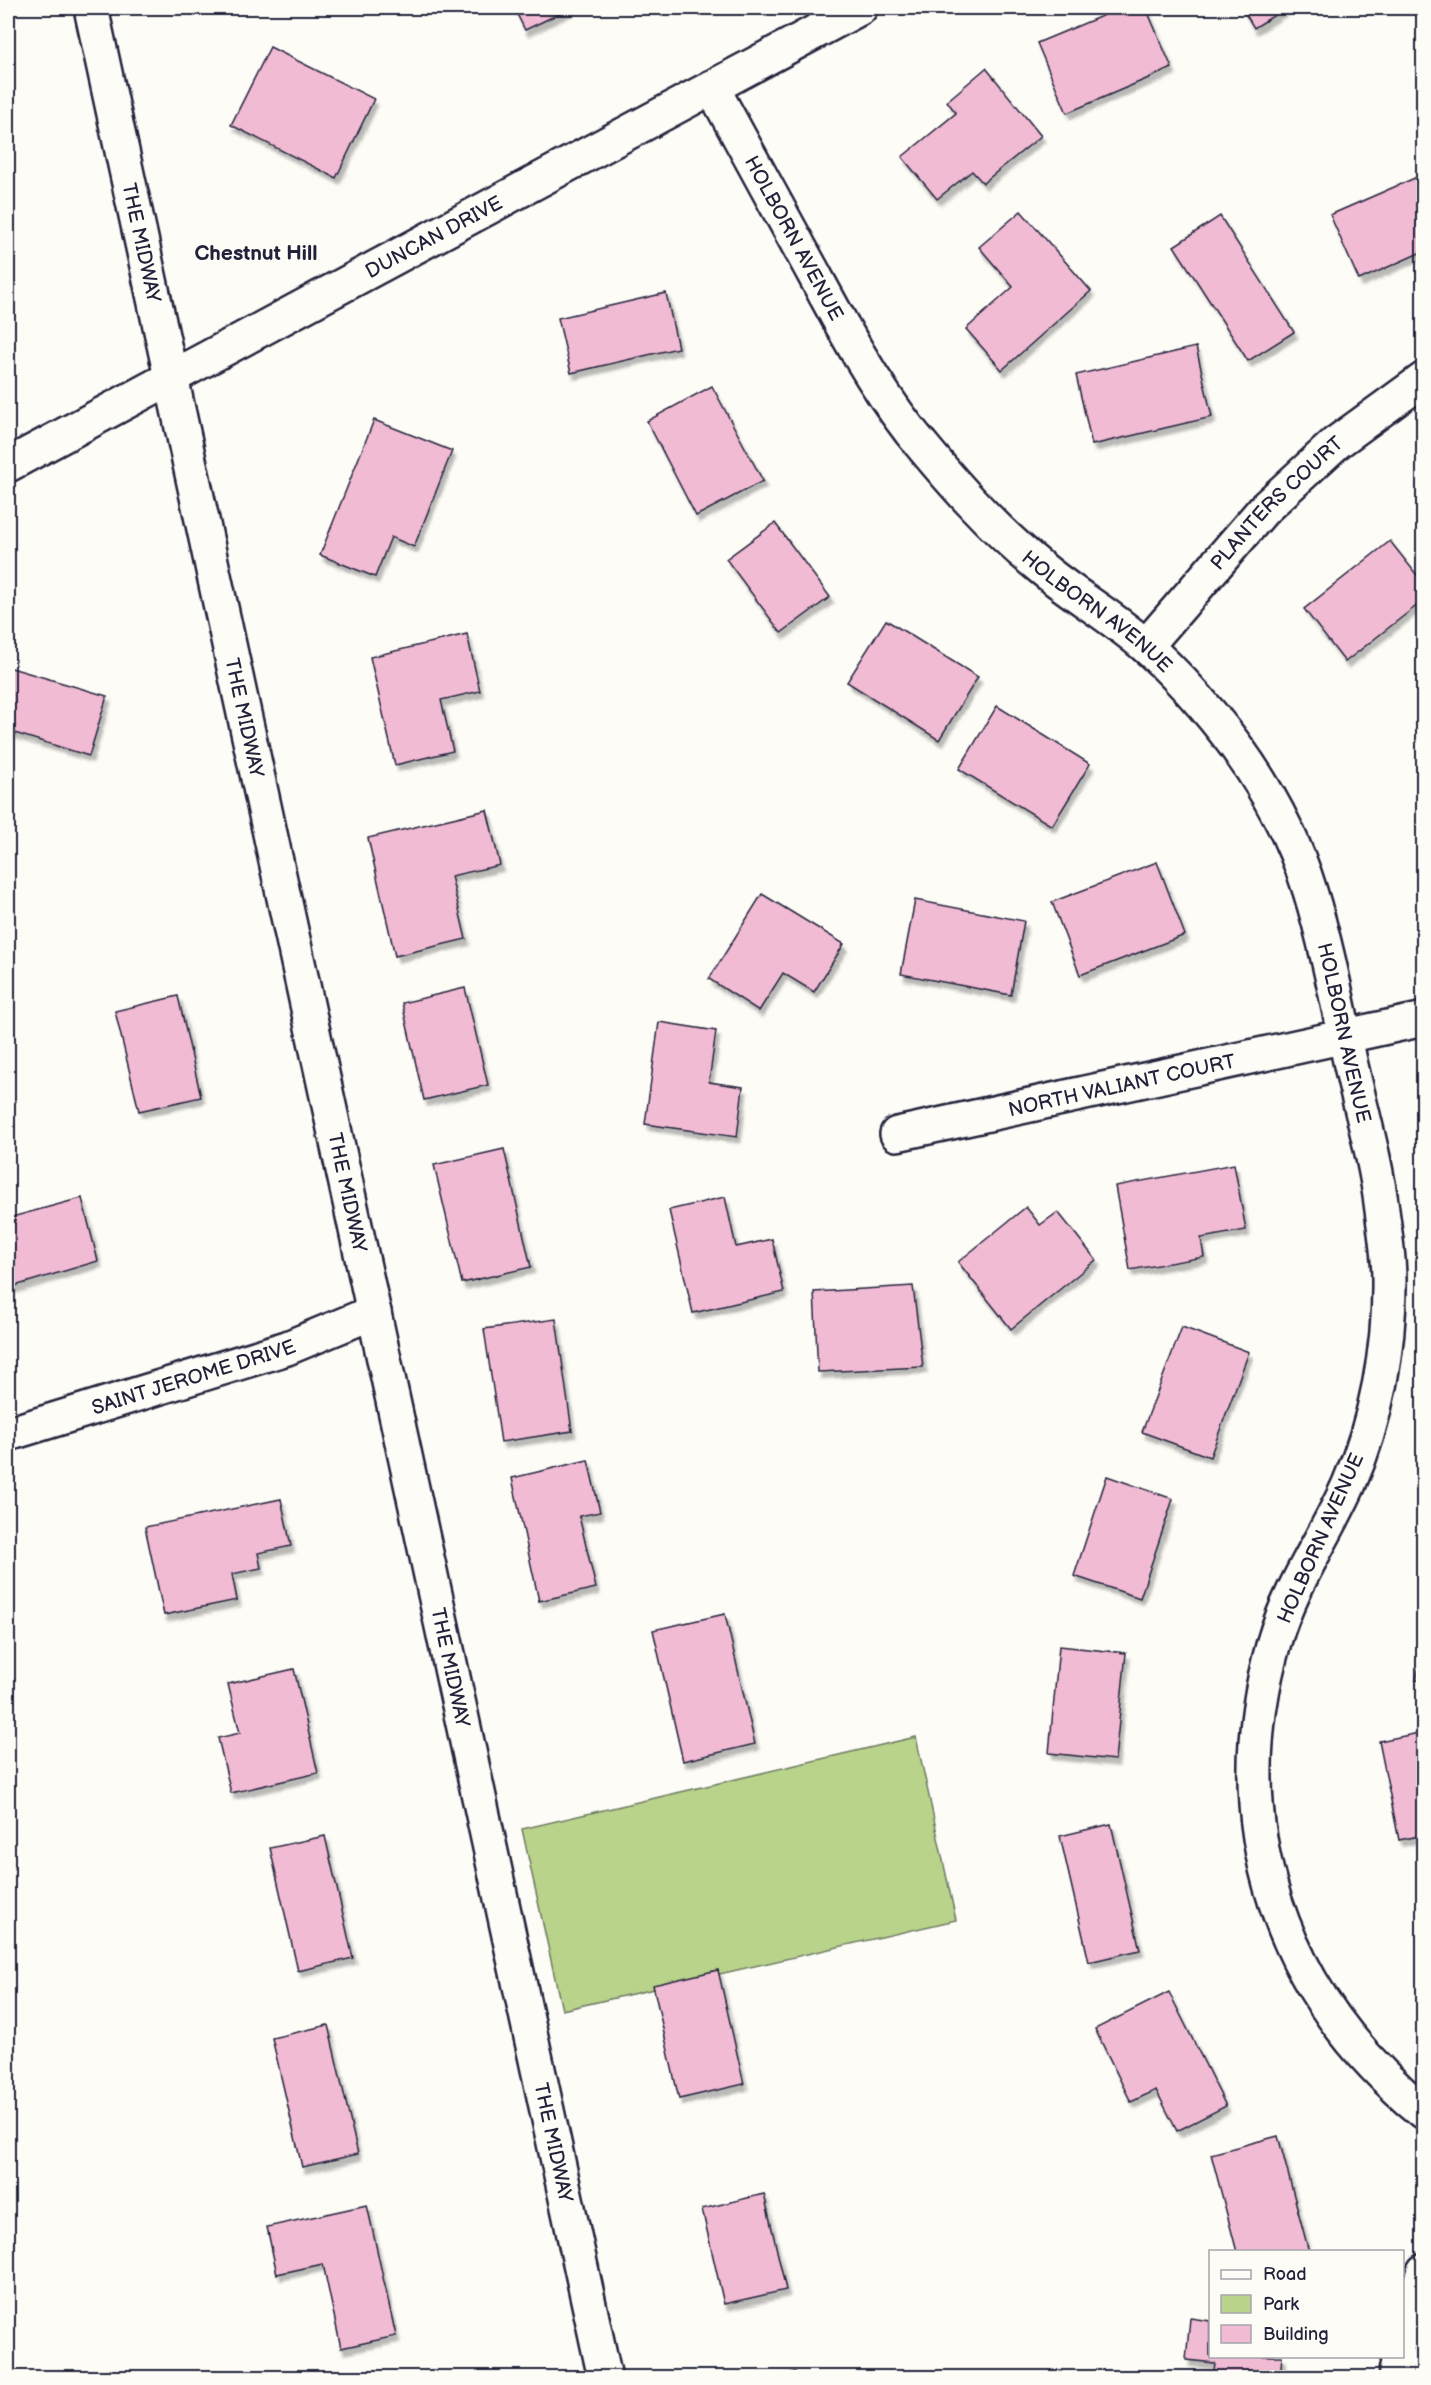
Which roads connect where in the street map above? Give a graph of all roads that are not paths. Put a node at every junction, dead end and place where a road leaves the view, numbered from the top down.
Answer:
1 (91, 8) edge
2 (860, 8) edge
3 (712, 87) junction
4 (171, 378) junction
5 (1424, 379) edge
6 (8, 465) edge
7 (1146, 646) junction
8 (1424, 1019) edge
9 (1345, 1037) junction
10 (897, 1134) dead end
11 (374, 1312) junction
12 (8, 1434) edge
13 (1424, 2112) edge
14 (1424, 2271) edge
15 (1404, 2331) edge
16 (1399, 2358) edge
17 (606, 2378) edge
18 (1395, 2378) edge

1 - 4 street, THE MIDWAY
2 - 3 street, DUNCAN DRIVE
3 - 4 street, DUNCAN DRIVE
3 - 7 street, HOLBORN AVENUE
4 - 6 street, DUNCAN DRIVE
4 - 11 street, THE MIDWAY
5 - 7 street, PLANTERS COURT
7 - 9 street, HOLBORN AVENUE
8 - 9 street, NORTH VALIANT COURT
9 - 10 street, NORTH VALIANT COURT
9 - 13 street, HOLBORN AVENUE
11 - 12 street, SAINT JEROME DRIVE
11 - 17 street, THE MIDWAY
14 - 15 street
16 - 18 street

